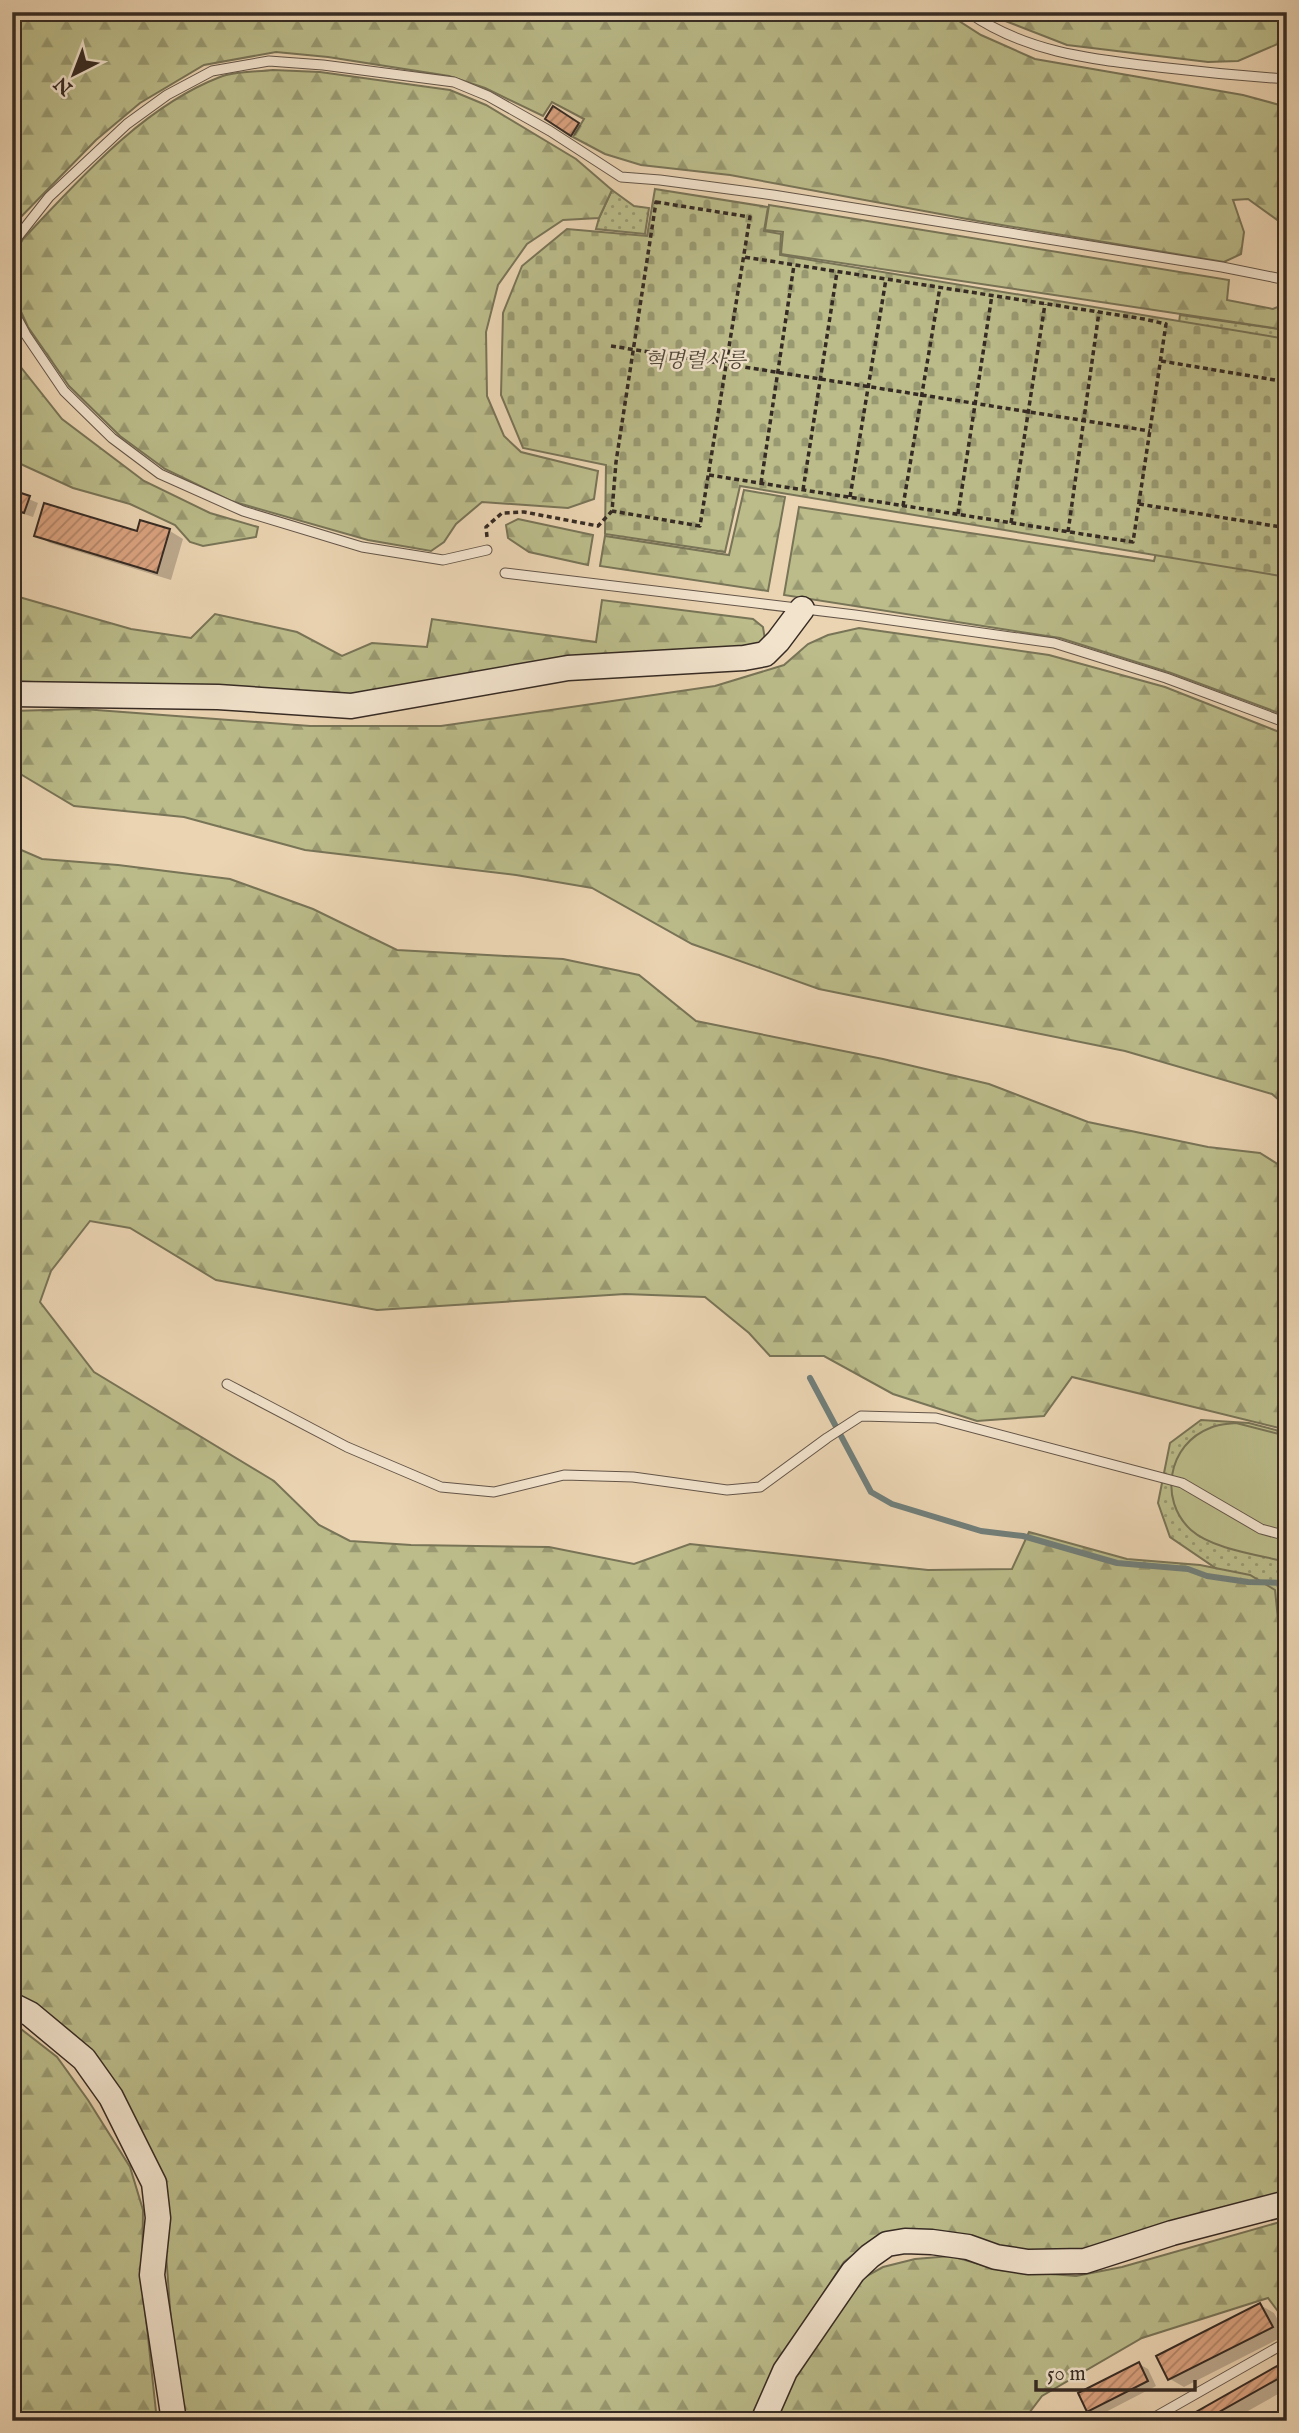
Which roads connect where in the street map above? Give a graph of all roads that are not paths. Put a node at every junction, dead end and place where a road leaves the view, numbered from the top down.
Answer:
1 (968, 12) edge
2 (1287, 79) edge
3 (12, 244) edge
4 (1287, 280) edge
5 (12, 309) edge
6 (487, 550) road end
7 (505, 573) dead end
8 (802, 609) junction
9 (12, 694) edge
10 (1287, 723) edge
11 (227, 1384) dead end
12 (1287, 1536) edge
13 (12, 2005) edge
14 (1287, 2203) edge
15 (1287, 2342) edge
16 (174, 2421) edge
17 (763, 2421) edge
18 (1148, 2421) edge

1 - 2 lane
3 - 4 lane
5 - 6 lane
7 - 8 lane
8 - 9 street
8 - 10 lane
11 - 12 lane
13 - 16 street
14 - 17 street
15 - 18 lane

